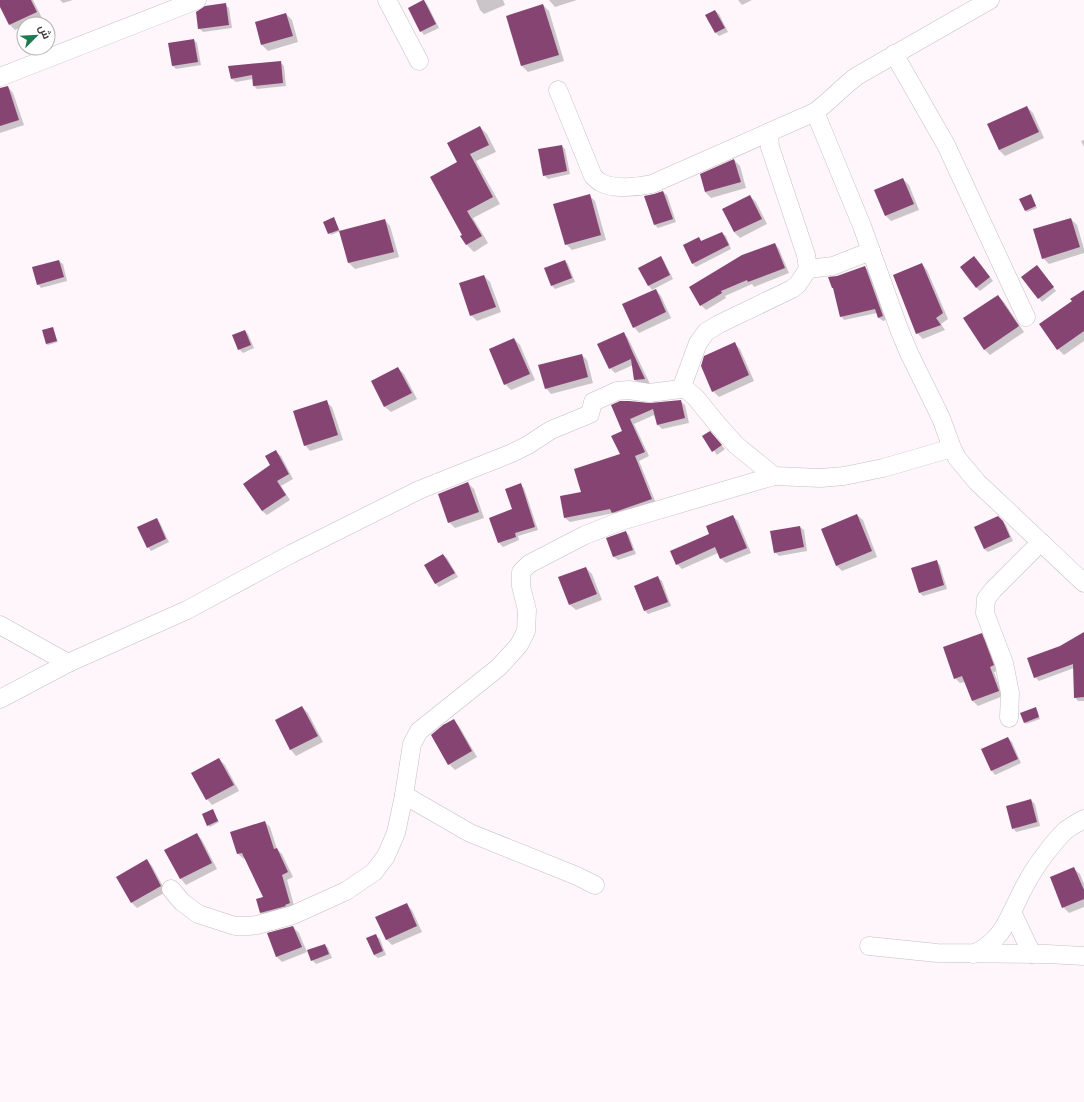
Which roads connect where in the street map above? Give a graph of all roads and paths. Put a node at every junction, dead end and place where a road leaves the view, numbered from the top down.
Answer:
1 (196, 0) edge
2 (387, 0) edge
3 (990, 0) edge
4 (894, 54) junction
5 (419, 61) dead end
6 (0, 77) edge
7 (558, 90) dead end
8 (815, 112) junction
9 (769, 132) junction
10 (871, 251) junction
11 (808, 269) junction
12 (1026, 317) dead end
13 (681, 389) junction
14 (952, 448) junction
15 (774, 476) junction
16 (1041, 542) junction
17 (1084, 583) edge
18 (0, 625) edge
19 (68, 663) junction
20 (0, 699) edge
21 (1009, 718) dead end
22 (404, 795) junction
23 (1084, 819) edge
24 (595, 885) dead end
25 (171, 889) dead end
26 (1012, 912) junction
27 (869, 946) dead end
28 (972, 954) junction
29 (1032, 954) junction
30 (1084, 956) edge

1 - 6 street
2 - 5 street
3 - 4 street
4 - 8 street
4 - 12 street
7 - 9 street
8 - 9 street
8 - 10 street
9 - 11 street
10 - 11 street
10 - 14 street
11 - 13 street
13 - 15 street
13 - 19 street
14 - 15 street
14 - 16 street
15 - 22 street
16 - 17 street
16 - 21 street
18 - 19 street
19 - 20 street
22 - 24 street
22 - 25 street
23 - 26 street
26 - 28 street
26 - 29 street
27 - 28 street
28 - 29 street
29 - 30 street

